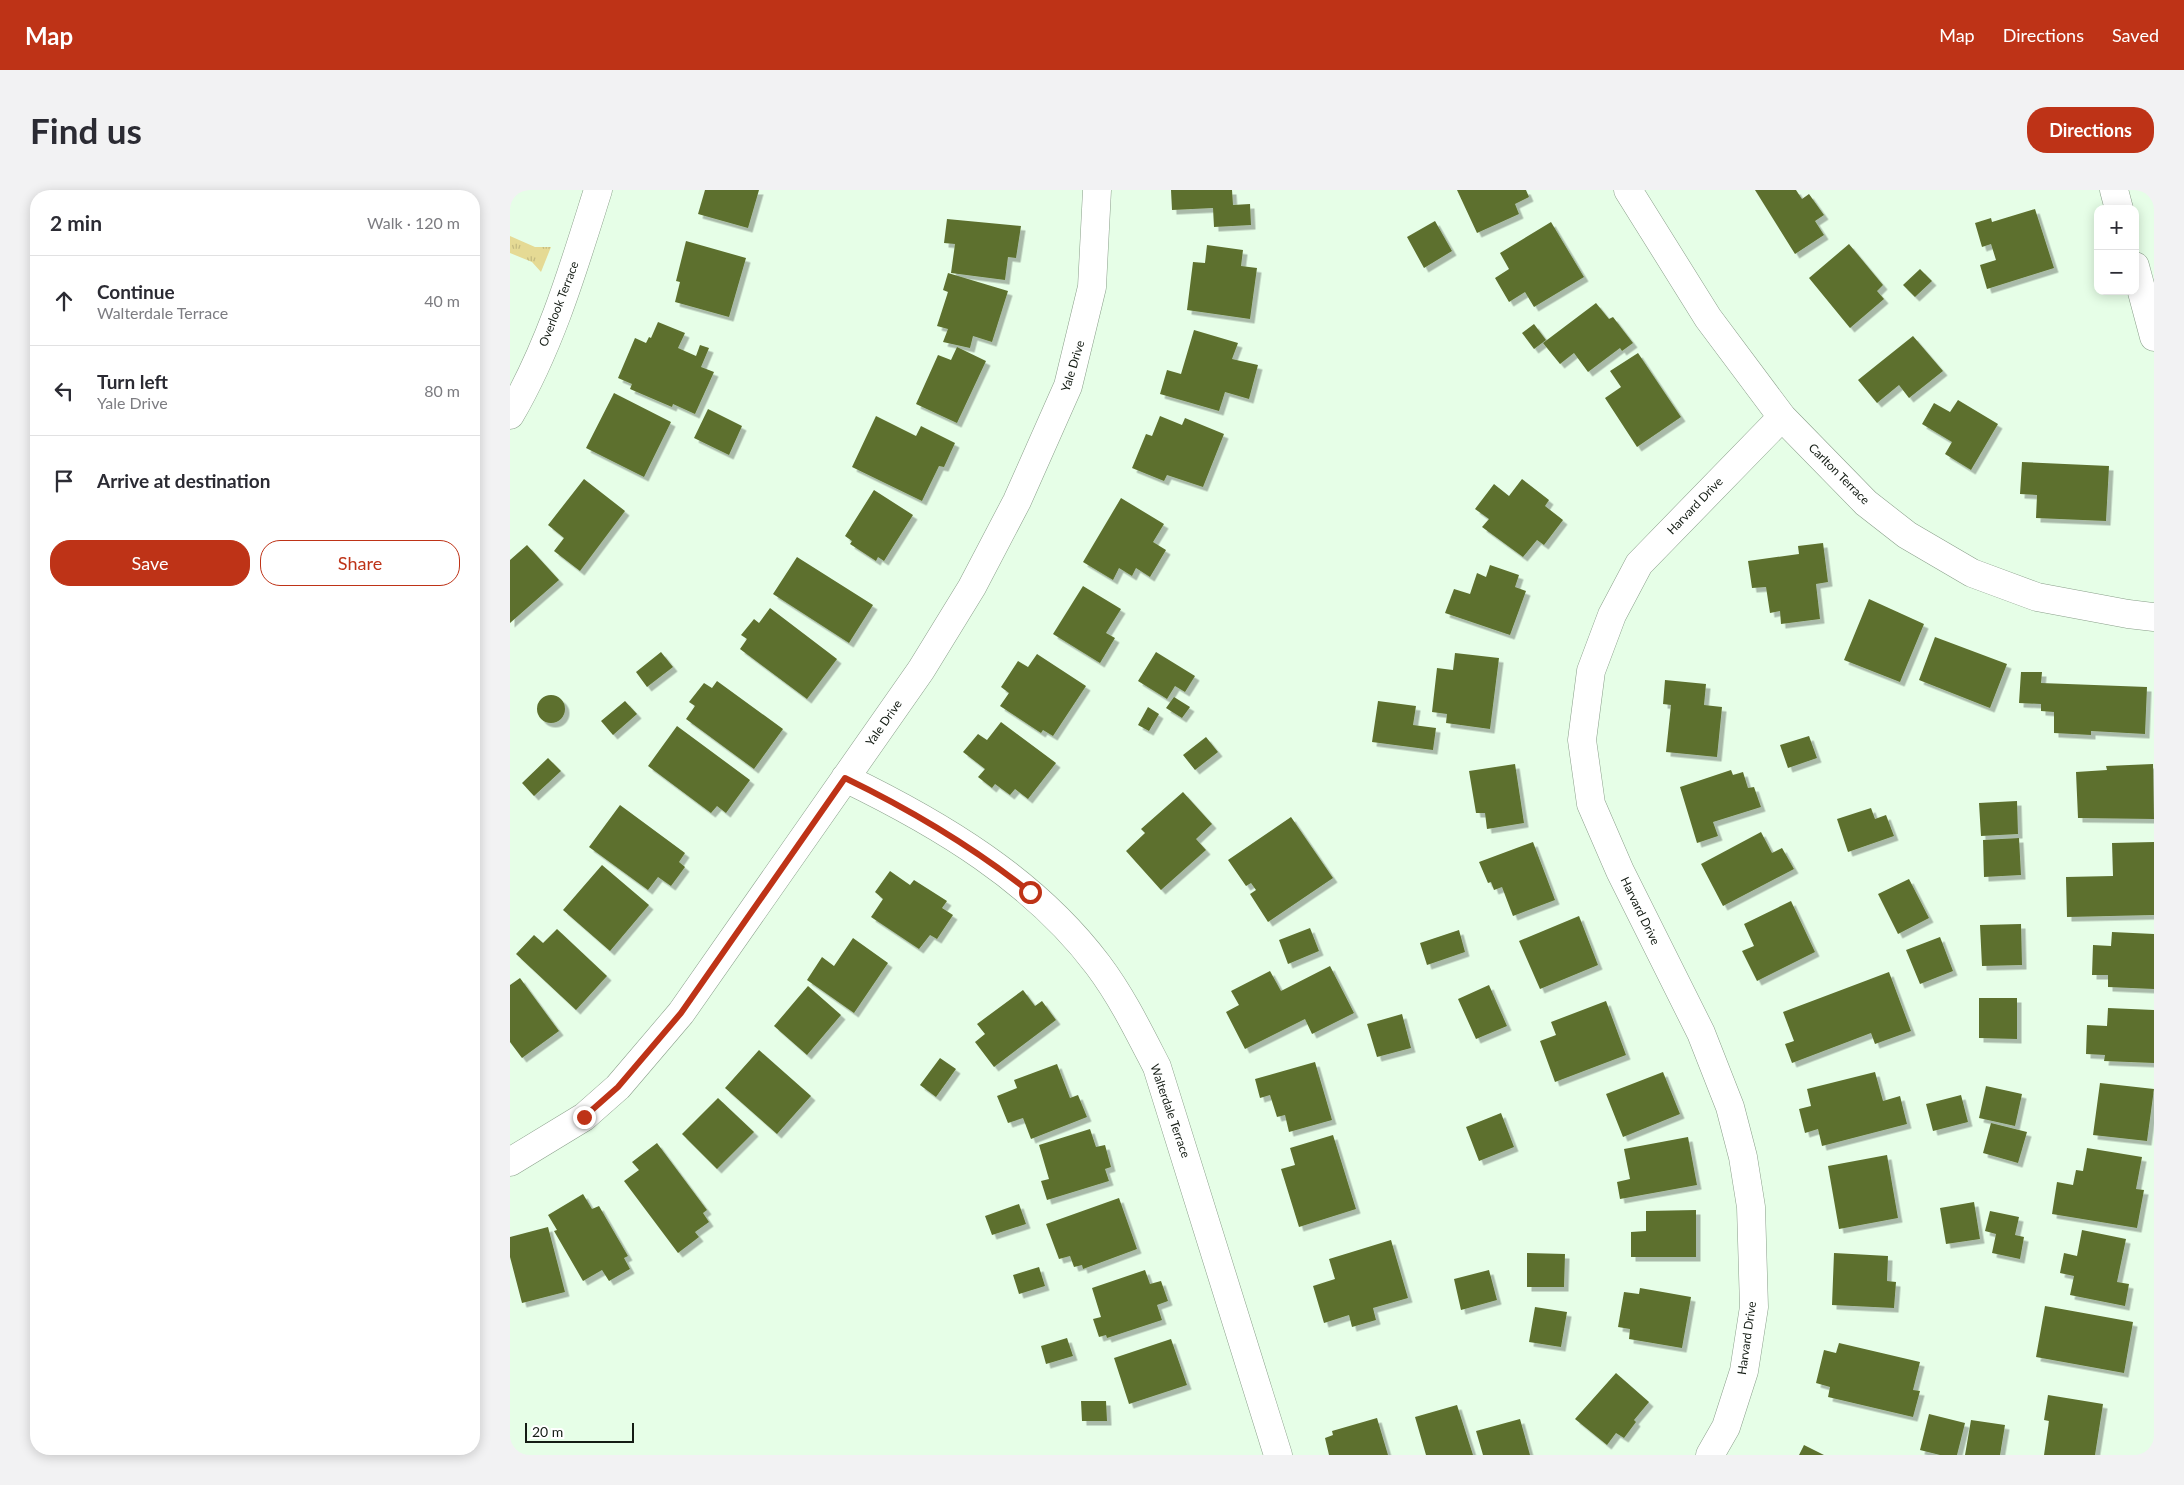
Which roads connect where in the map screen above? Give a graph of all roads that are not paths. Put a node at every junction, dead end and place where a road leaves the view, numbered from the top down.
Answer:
1 (598, 190) edge
2 (1097, 190) edge
3 (1628, 190) edge
4 (2114, 190) edge
5 (2118, 205) edge
6 (2139, 281) edge
7 (2154, 337) edge
8 (510, 415) edge
9 (1782, 416) junction
10 (2154, 617) edge
11 (845, 778) junction
12 (510, 1162) edge
13 (1278, 1455) edge
14 (1710, 1455) edge

1 - 8 street, Overlook Terrace
2 - 11 street, Yale Drive
3 - 9 street, Carlton Terrace
4 - 5 street
6 - 7 street
9 - 10 street, Carlton Terrace
9 - 14 street, Harvard Drive
11 - 12 street, Yale Drive
11 - 13 street, Walterdale Terrace

